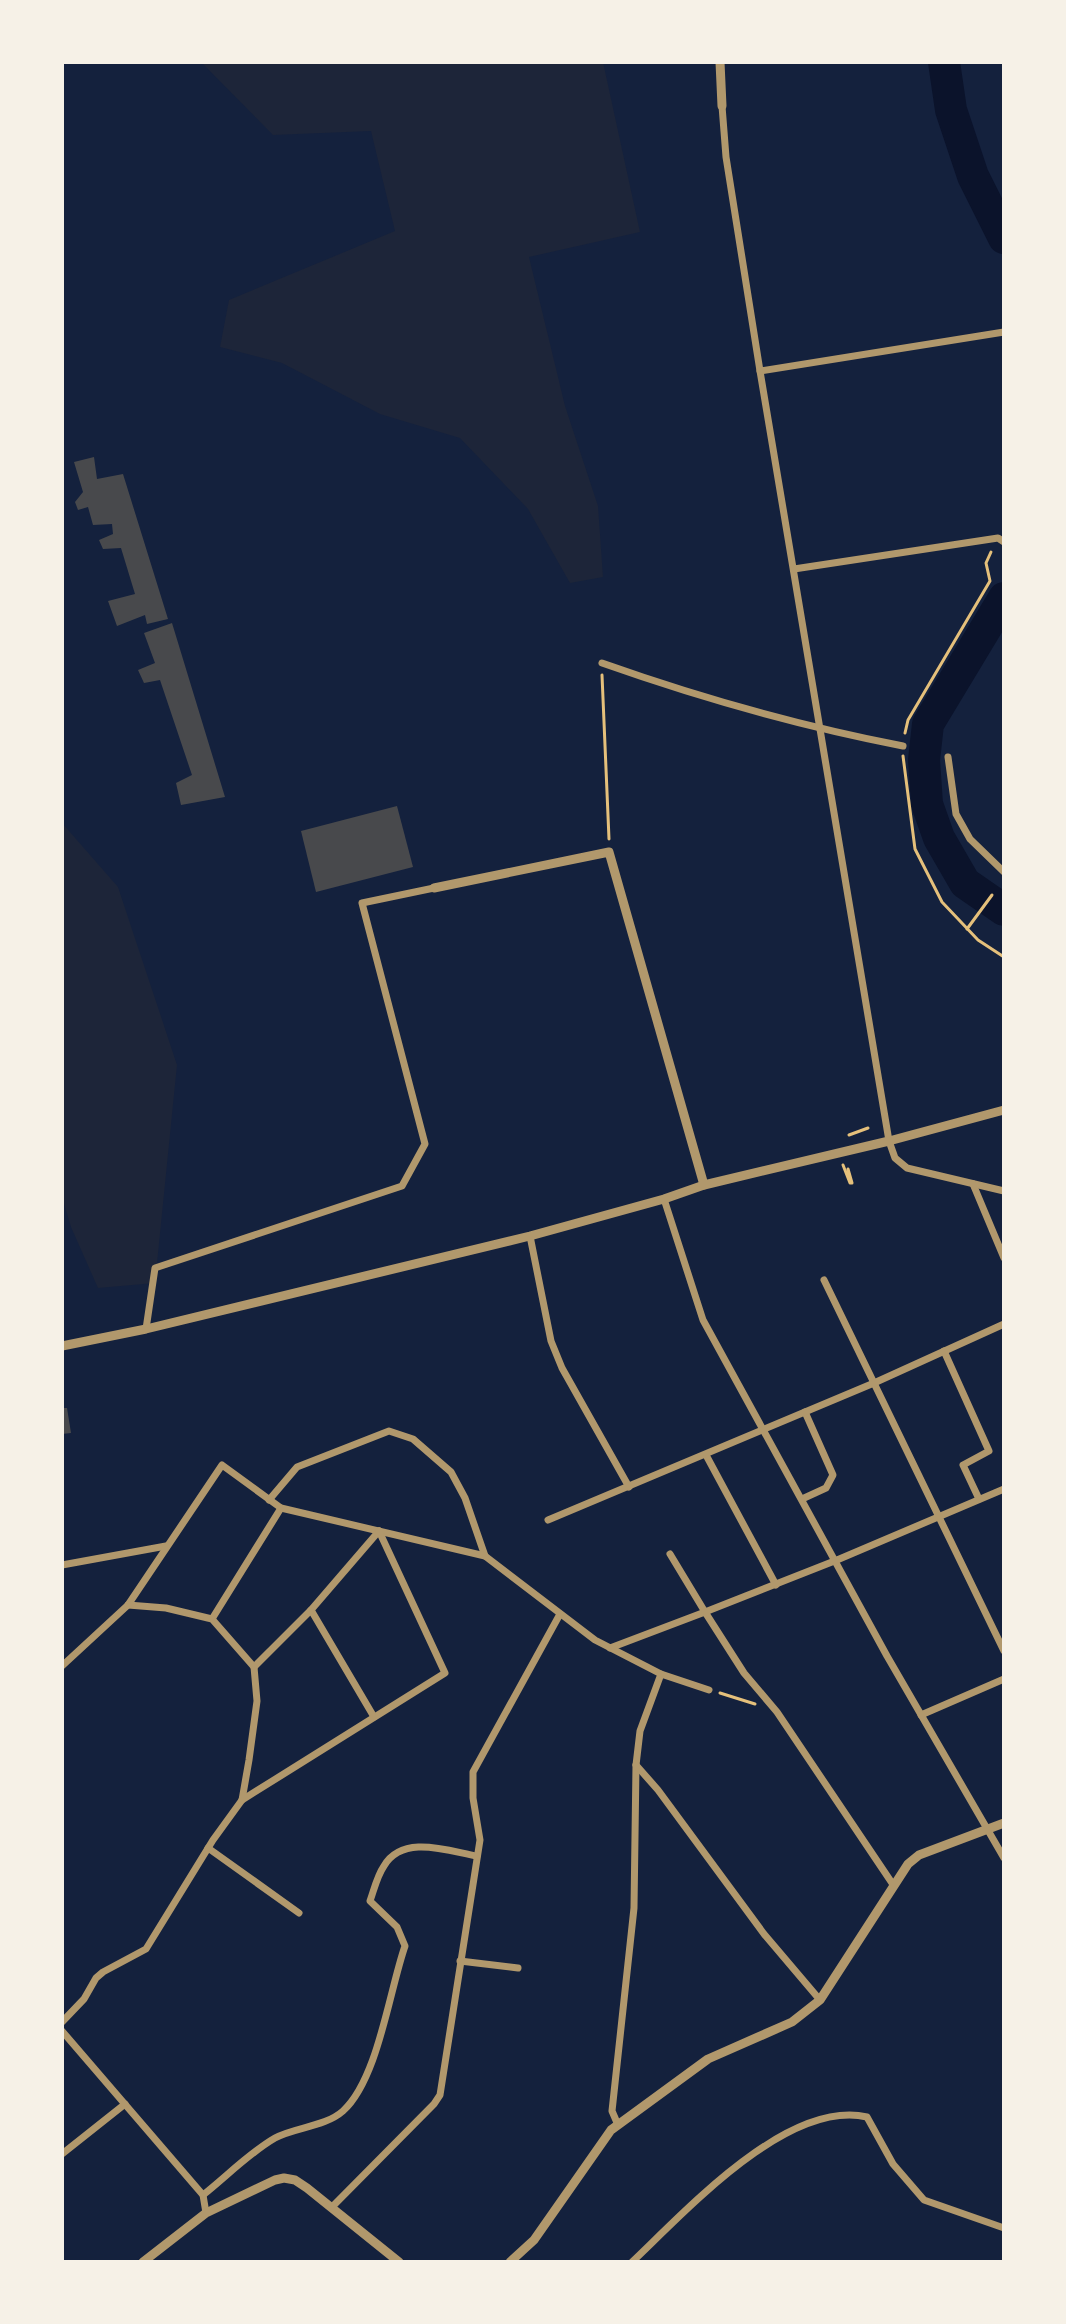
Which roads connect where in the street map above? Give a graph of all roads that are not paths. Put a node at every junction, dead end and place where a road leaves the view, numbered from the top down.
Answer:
1 (720, 62) edge
2 (722, 106) joint
3 (1004, 332) edge
4 (760, 371) junction
5 (1001, 540) edge
6 (794, 569) junction
7 (602, 663) road end
8 (820, 730) junction
9 (903, 746) road end
10 (948, 757) dead end
11 (1004, 872) edge
12 (434, 888) joint
13 (1004, 1110) edge
14 (889, 1141) junction
15 (973, 1184) junction
16 (704, 1185) junction
17 (1004, 1191) edge
18 (664, 1199) junction
19 (530, 1236) junction
20 (1004, 1258) edge
21 (824, 1280) dead end
22 (1004, 1324) edge
23 (146, 1329) junction
24 (62, 1346) edge
25 (944, 1351) junction
26 (874, 1383) junction
27 (805, 1412) junction
28 (764, 1430) junction
29 (706, 1455) junction
30 (629, 1487) junction
31 (1004, 1489) edge
32 (802, 1499) junction
33 (979, 1499) junction
34 (269, 1500) junction
35 (281, 1508) junction
36 (939, 1516) junction
37 (548, 1520) dead end
38 (379, 1531) junction
39 (166, 1546) junction
40 (670, 1554) dead end
41 (485, 1556) junction
42 (837, 1560) junction
43 (62, 1565) edge
44 (776, 1585) junction
45 (128, 1605) junction
46 (311, 1610) junction
47 (705, 1612) junction
48 (560, 1614) junction
49 (212, 1619) junction
50 (610, 1648) junction
51 (1004, 1651) edge
52 (62, 1666) edge
53 (254, 1667) junction
54 (661, 1674) junction
55 (1004, 1679) edge
56 (709, 1690) road end
57 (921, 1715) junction
58 (374, 1717) junction
59 (636, 1765) junction
60 (242, 1800) junction
61 (1004, 1823) edge
62 (986, 1829) junction
63 (208, 1848) junction
64 (477, 1856) junction
65 (1004, 1858) edge
66 (894, 1886) junction
67 (299, 1913) dead end
68 (460, 1961) junction
69 (518, 1968) dead end
70 (820, 2000) junction
71 (62, 2022) edge
72 (62, 2031) edge
73 (125, 2104) junction
74 (618, 2125) junction
75 (62, 2154) edge
76 (203, 2195) junction
77 (332, 2207) junction
78 (206, 2213) junction
79 (1004, 2228) edge
80 (143, 2262) edge
81 (399, 2262) edge
82 (510, 2262) edge
83 (632, 2262) edge

1 - 2 street
2 - 4 street
3 - 4 street
4 - 6 street
5 - 6 street
6 - 8 street
7 - 8 street
8 - 9 street
8 - 14 street
10 - 11 street
12 - 16 street
12 - 23 street
13 - 14 street
14 - 15 street
14 - 16 street
15 - 17 street
15 - 20 street
16 - 18 street
18 - 19 street
18 - 28 street
19 - 23 street
19 - 30 street
21 - 26 street
22 - 25 street
23 - 24 street
25 - 26 street
25 - 33 street
26 - 27 street
26 - 36 street
27 - 28 street
27 - 32 street
28 - 29 street
28 - 32 street
29 - 30 street
29 - 44 street
30 - 37 street
31 - 33 street
32 - 42 street
33 - 36 street
34 - 35 street
34 - 39 street
34 - 41 street
35 - 38 street
35 - 49 street
36 - 42 street
36 - 51 street
38 - 41 street
38 - 46 street
38 - 58 street
39 - 43 street
39 - 45 street
40 - 47 street
41 - 48 street
42 - 44 street
42 - 57 street
44 - 47 street
45 - 49 street
45 - 52 street
46 - 53 street
46 - 58 street
47 - 50 street
47 - 66 street
48 - 50 street
48 - 64 street
49 - 53 street
50 - 54 street
53 - 60 street
54 - 56 street
54 - 59 street
55 - 57 street
57 - 62 street
58 - 60 street
59 - 70 street
59 - 74 street
60 - 63 street
61 - 62 street
62 - 65 street
62 - 66 street
63 - 67 street
63 - 71 street
64 - 68 street
64 - 76 street
66 - 70 street
68 - 69 street
68 - 77 street
70 - 74 street
72 - 73 street
73 - 75 street
73 - 76 street
74 - 82 street
76 - 78 street
77 - 78 street
77 - 81 street
78 - 80 street
79 - 83 street

